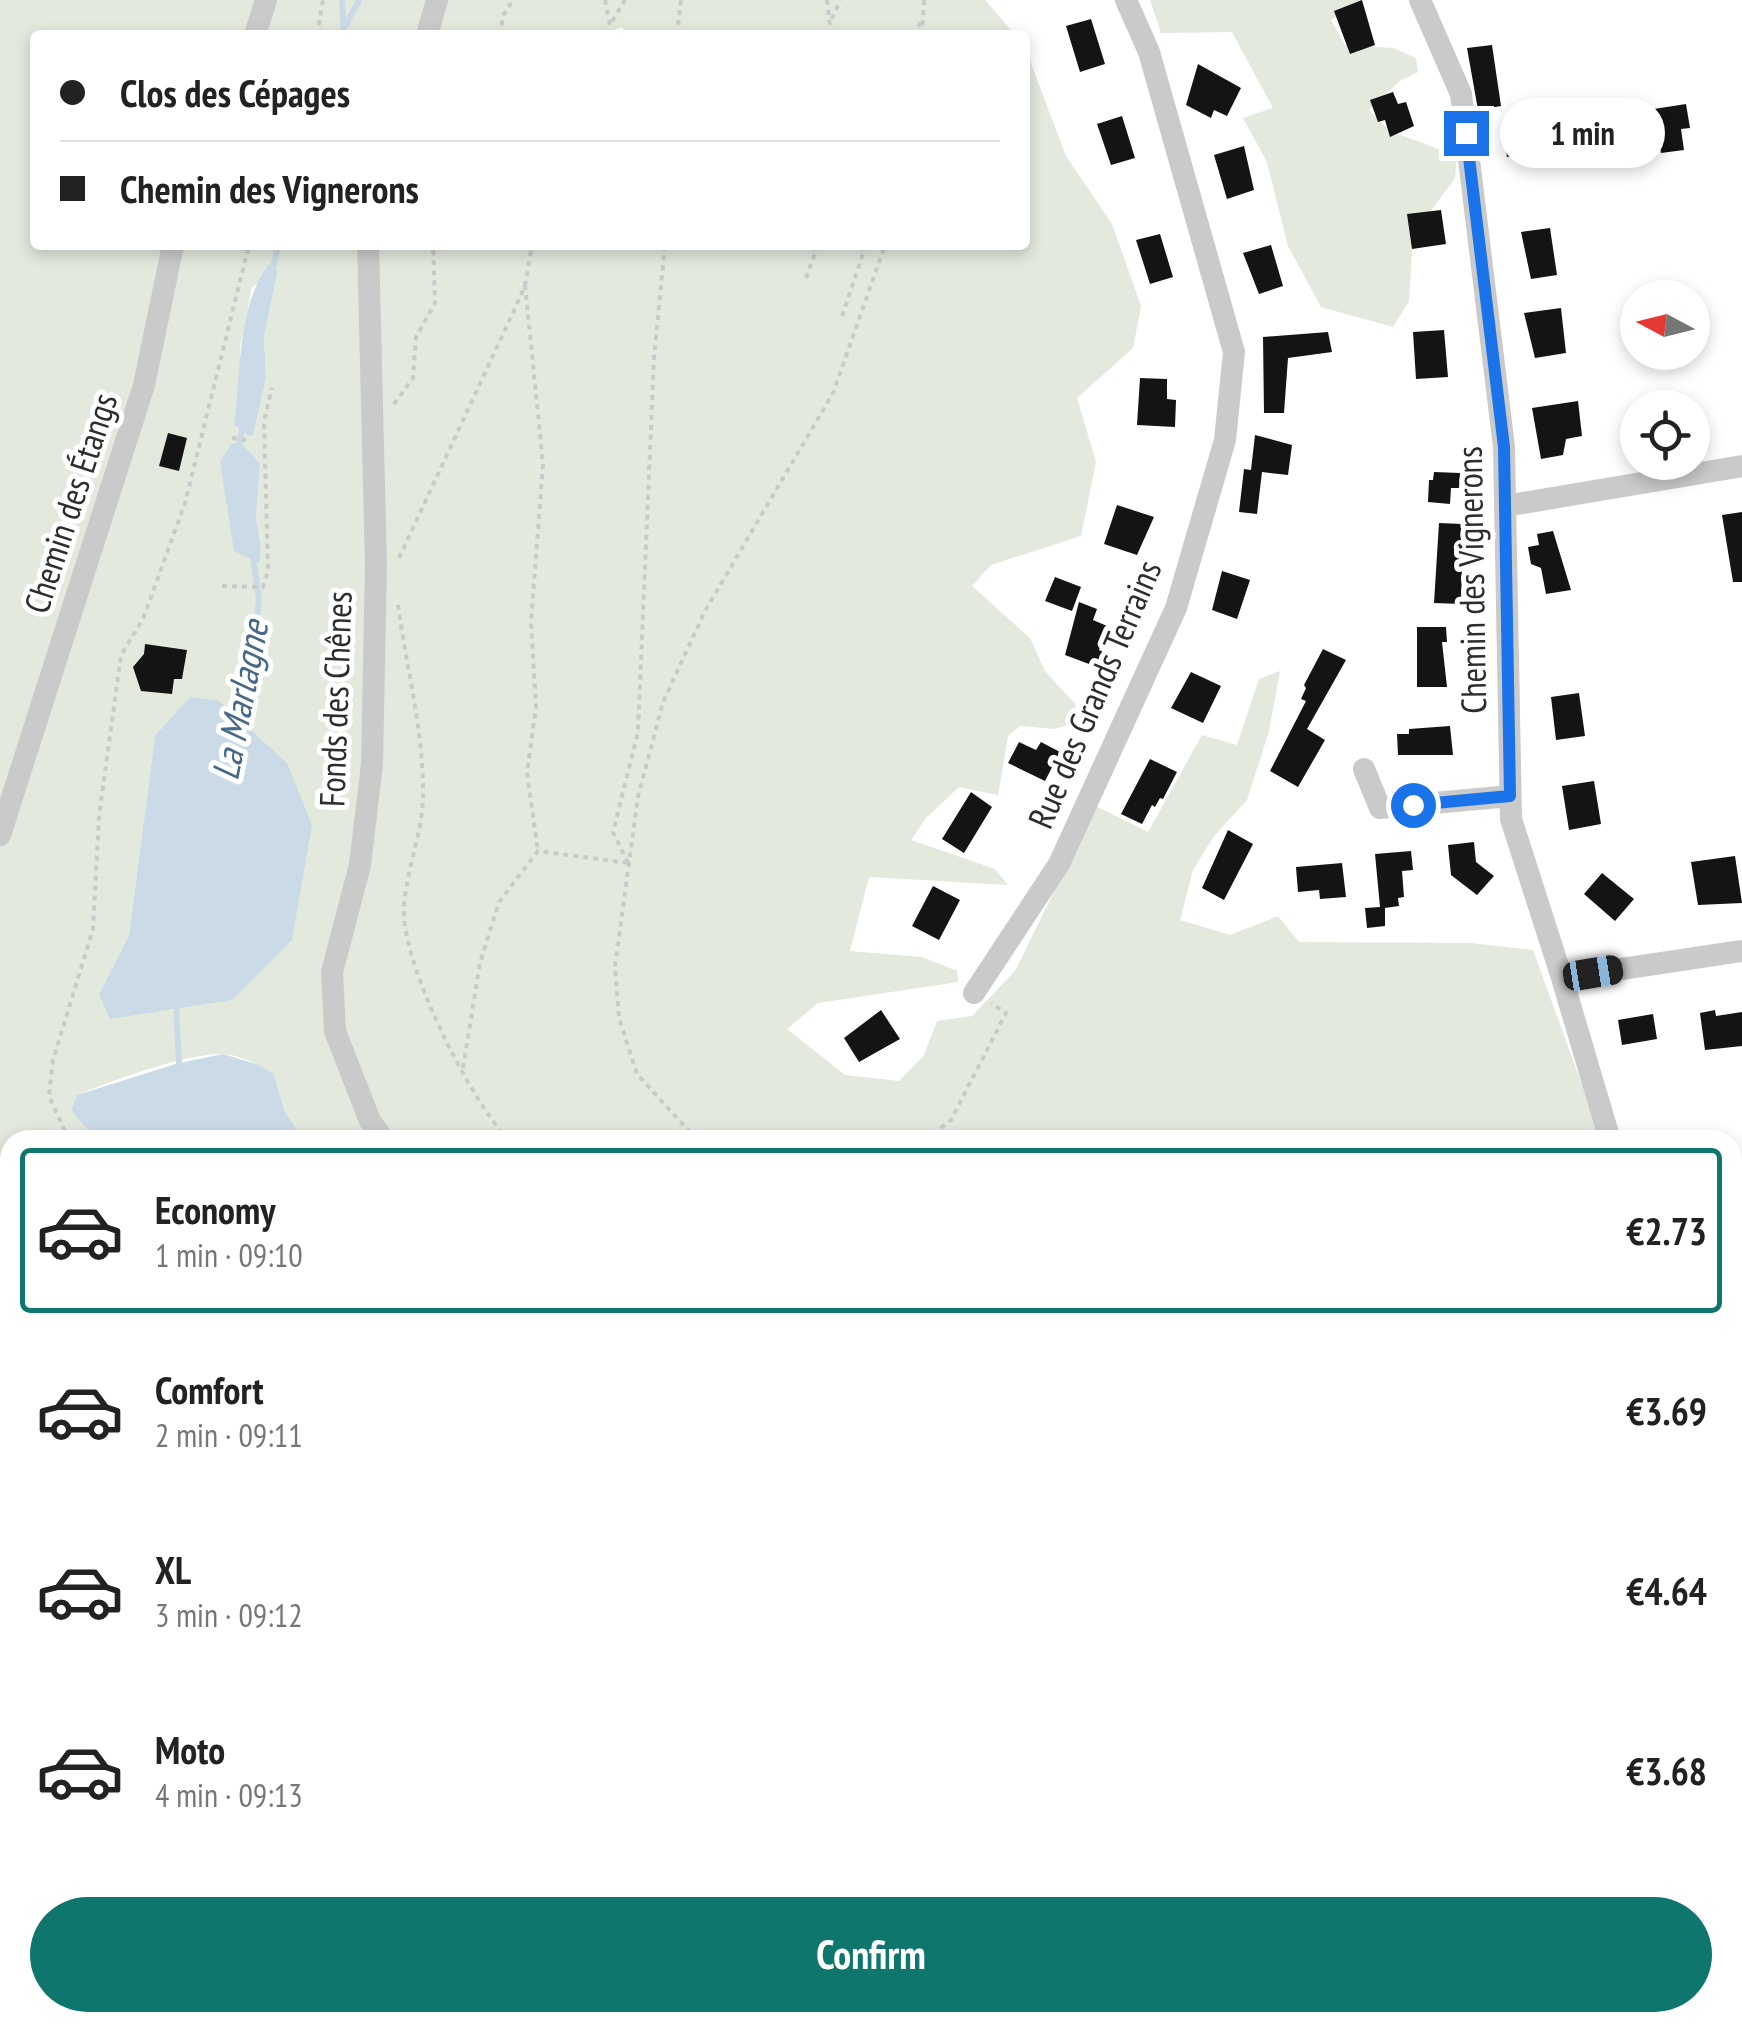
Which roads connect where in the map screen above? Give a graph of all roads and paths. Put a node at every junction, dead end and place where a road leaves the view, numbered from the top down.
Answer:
1 (266, 0) edge
2 (323, 0) edge
3 (437, 0) edge
4 (513, 0) edge
5 (605, 0) edge
6 (626, 0) edge
7 (680, 0) edge
8 (826, 0) edge
9 (840, 0) edge
10 (924, 0) edge
11 (1126, 0) edge
12 (1420, 0) edge
13 (923, 18) junction
14 (830, 24) junction
15 (610, 26) junction
16 (257, 30) edge
17 (318, 30) edge
18 (428, 30) edge
19 (500, 30) edge
20 (610, 30) edge
21 (677, 30) edge
22 (831, 30) edge
23 (916, 30) edge
24 (922, 30) edge
25 (172, 250) edge
26 (248, 250) edge
27 (368, 250) edge
28 (433, 250) edge
29 (531, 250) edge
30 (665, 250) edge
31 (816, 250) edge
32 (864, 250) edge
33 (883, 250) edge
34 (806, 278) dead end
35 (525, 285) junction
36 (842, 316) dead end
37 (272, 388) dead end
38 (393, 406) dead end
39 (232, 438) dead end
40 (246, 440) dead end
41 (1742, 466) edge
42 (1505, 506) junction
43 (376, 565) junction
44 (222, 586) dead end
45 (396, 590) dead end
46 (1364, 769) dead end
47 (1510, 796) junction
48 (0, 835) edge
49 (538, 851) junction
50 (628, 862) junction
51 (1742, 951) edge
52 (1562, 978) junction
53 (974, 993) joint
54 (462, 1069) junction
55 (64, 1130) edge
56 (377, 1130) edge
57 (502, 1130) edge
58 (688, 1130) edge
59 (938, 1130) edge
60 (1607, 1130) edge

1 - 16 street
2 - 17 path
3 - 18 street
4 - 19 path
5 - 15 path
6 - 15 path
7 - 21 path
8 - 14 path
9 - 14 path
10 - 13 path
11 - 53 street, Rue des Grands Terrains
12 - 42 street, Chemin des Vignerons
13 - 23 path
13 - 24 path
14 - 22 path
15 - 20 path
25 - 48 street, Chemin des Étangs
26 - 55 path
27 - 43 street, Fonds des Chênes
28 - 38 path
29 - 35 path
30 - 50 path
31 - 34 path
32 - 36 path
33 - 50 path
35 - 43 path
35 - 49 path
37 - 44 path
39 - 40 path
41 - 42 street
42 - 47 street, Chemin des Vignerons
43 - 56 street, Fonds des Chênes
45 - 54 path
46 - 47 street
47 - 52 street, Chemin des Vignerons
49 - 50 path
49 - 54 path
50 - 58 path
51 - 52 street
52 - 60 street, Chemin des Vignerons
53 - 59 path
54 - 57 path

